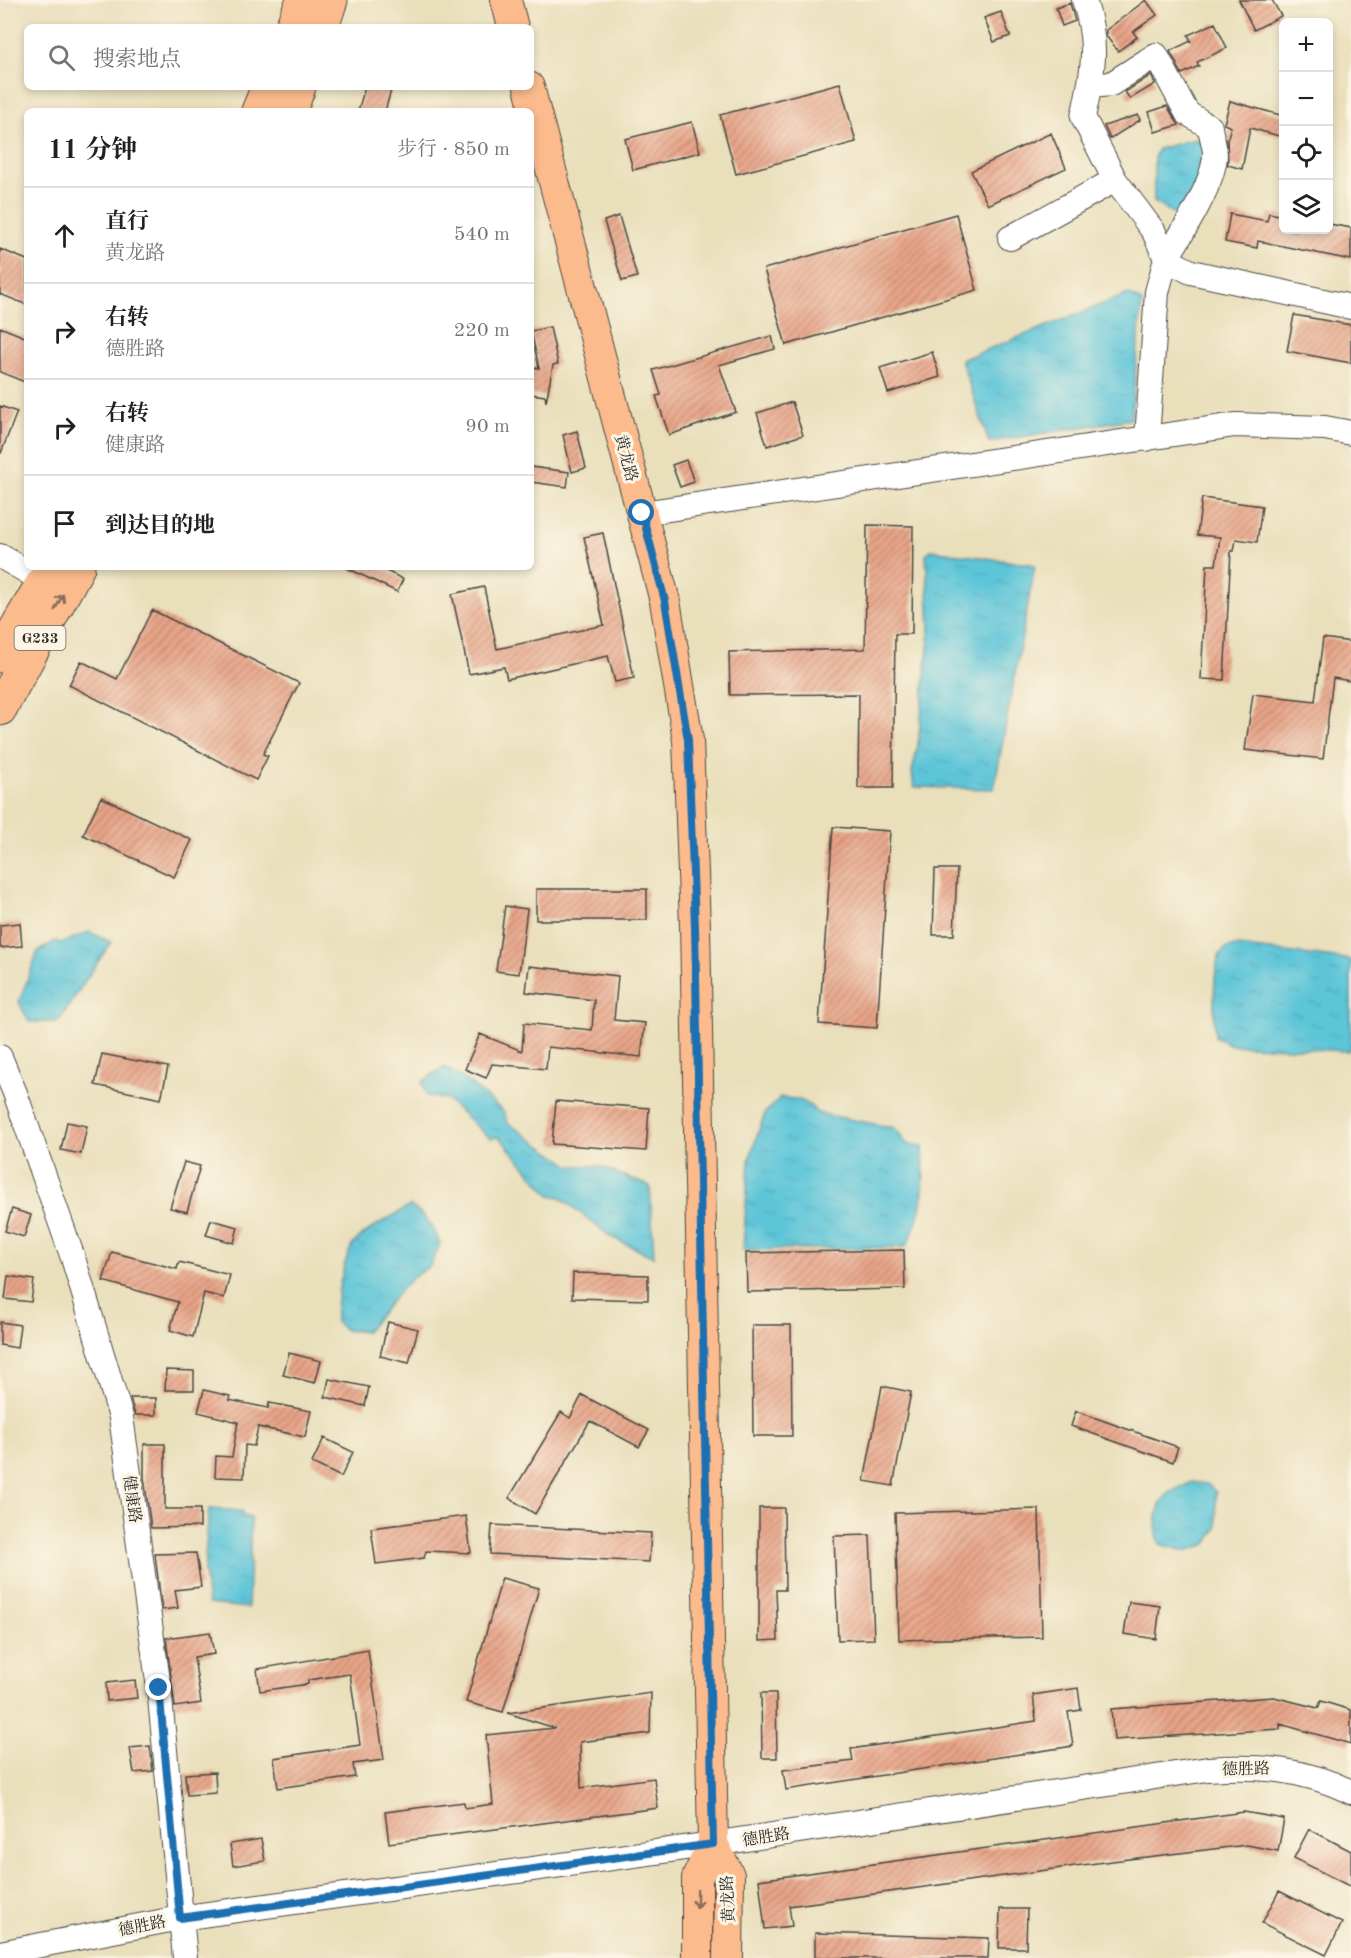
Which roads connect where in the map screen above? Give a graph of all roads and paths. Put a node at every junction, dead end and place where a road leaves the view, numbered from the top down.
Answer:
1 (303, 0) edge
2 (331, 0) edge
3 (506, 0) edge
4 (1084, 0) edge
5 (293, 24) edge
6 (323, 24) edge
7 (512, 24) edge
8 (1090, 86) junction
9 (267, 90) edge
10 (298, 90) edge
11 (530, 90) edge
12 (259, 108) edge
13 (291, 108) edge
14 (1115, 180) junction
15 (1010, 238) dead end
16 (1166, 259) junction
17 (1351, 307) edge
18 (1351, 433) edge
19 (1147, 440) junction
20 (642, 513) junction
21 (0, 556) edge
22 (24, 565) edge
23 (76, 570) edge
24 (48, 574) edge
25 (0, 656) edge
26 (0, 709) edge
27 (0, 1057) edge
28 (1351, 1792) edge
29 (713, 1844) junction
30 (180, 1918) junction
31 (0, 1953) edge
32 (185, 1958) edge
33 (697, 1958) edge
34 (729, 1958) edge

1 - 5 highway
2 - 6 highway
3 - 7 main road
4 - 8 street
8 - 14 street
8 - 16 street
9 - 12 highway
10 - 13 highway
11 - 20 main road, 黄龙路
14 - 15 street
14 - 16 street
16 - 17 street
16 - 19 street
18 - 19 street
19 - 20 street
20 - 29 main road, 黄龙路
21 - 22 street
26 -> 23 highway, G233
24 - 25 highway, G233
27 - 30 street, 健康路
28 - 29 street, 德胜路
29 - 30 street, 德胜路
29 -> 33 main road, 黄龙路
29 - 34 main road, 黄龙路
30 - 31 street, 德胜路
30 - 32 street, 健康路

